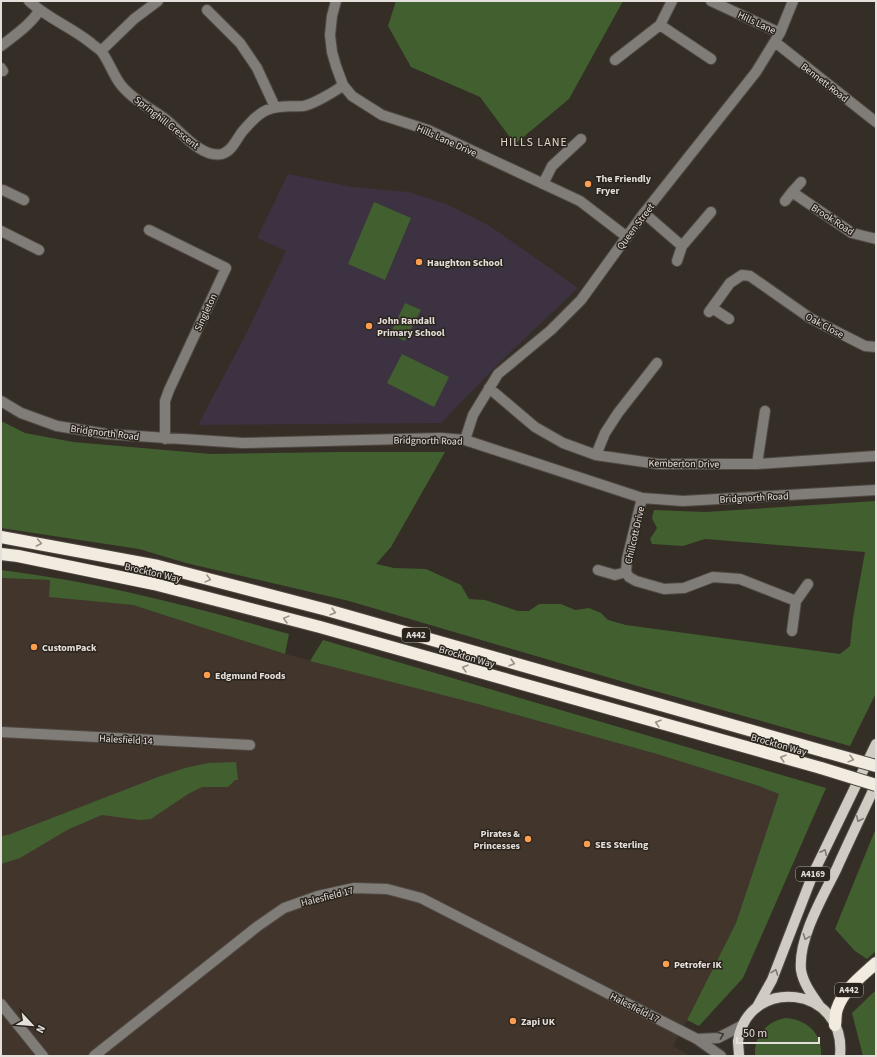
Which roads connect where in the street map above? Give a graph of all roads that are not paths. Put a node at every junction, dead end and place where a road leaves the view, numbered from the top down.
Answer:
1 (28, 1) edge
2 (158, 1) edge
3 (336, 1) edge
4 (672, 1) edge
5 (711, 1) edge
6 (793, 1) edge
7 (207, 10) dead end
8 (39, 11) junction
9 (660, 25) junction
10 (780, 33) junction
11 (775, 42) junction
12 (1, 46) edge
13 (101, 51) junction
14 (711, 59) dead end
15 (615, 60) dead end
16 (343, 85) junction
17 (275, 107) junction
18 (876, 122) edge
19 (581, 139) dead end
20 (801, 182) dead end
21 (543, 184) junction
22 (2, 191) edge
23 (792, 192) junction
24 (24, 200) dead end
25 (785, 201) dead end
26 (711, 212) dead end
27 (644, 213) junction
28 (148, 230) dead end
29 (1, 231) edge
30 (626, 237) junction
31 (876, 239) edge
32 (682, 246) junction
33 (39, 250) dead end
34 (677, 261) dead end
35 (729, 319) dead end
36 (876, 347) edge
37 (656, 363) dead end
38 (489, 388) junction
39 (1, 401) edge
40 (765, 411) dead end
41 (166, 439) junction
42 (465, 440) junction
43 (596, 455) junction
44 (876, 456) edge
45 (757, 464) junction
46 (871, 490) edge
47 (642, 498) junction
48 (1, 537) edge
49 (1, 554) edge
50 (598, 570) dead end
51 (626, 572) junction
52 (808, 584) dead end
53 (796, 601) junction
54 (792, 631) dead end
55 (1, 732) edge
56 (876, 744) edge
57 (250, 745) dead end
58 (876, 766) edge
59 (876, 784) edge
60 (876, 963) edge
61 (1, 1004) edge
62 (819, 1005) junction
63 (758, 1007) junction
64 (835, 1024) junction
65 (743, 1025) junction
66 (697, 1039) junction
67 (43, 1056) edge
68 (94, 1056) edge
69 (721, 1056) edge
70 (739, 1056) edge
71 (840, 1056) edge

1 - 8 street, Springhill Crescent
2 - 13 street
3 - 16 street, Hills Lane Drive
4 - 9 street
5 - 10 street, Hills Lane
6 - 10 street, Queen Street
7 - 17 street
8 - 12 street
8 - 13 street, Springhill Crescent
9 - 14 street
9 - 15 street
10 - 11 street, Queen Street
11 - 18 street, Bennett Road
11 - 27 street, Queen Street
13 - 17 street, Springhill Crescent
16 - 17 street, Springhill Crescent
16 - 21 street, Hills Lane Drive
19 - 21 street
20 - 23 street
21 - 30 street, Hills Lane Drive
22 - 24 street
23 - 25 street
23 - 31 street, Brook Road
26 - 32 street
27 - 30 street, Queen Street
27 - 32 street
28 - 41 street, Singleton
29 - 33 street
30 - 38 street, Queen Street
32 - 34 street
35 - 36 street, Oak Close
37 - 43 street
38 - 42 street, Queen Street
38 - 43 street, Kemberton Drive
39 - 41 street, Bridgnorth Road
40 - 45 street
41 - 42 street, Bridgnorth Road
42 - 47 street, Bridgnorth Road
43 - 45 street, Kemberton Drive
44 - 45 street, Kemberton Drive
46 - 47 street, Bridgnorth Road
47 - 51 street, Chillcott Drive
48 -> 58 highway, Brockton Way / A442, bridge
59 -> 49 highway, Brockton Way / A442, bridge
50 - 51 street
51 - 53 street
52 - 53 street
53 - 54 street
55 - 57 street, Halesfield 14
63 -> 56 main road, A4169
59 -> 62 main road, A4169
60 - 64 highway, A442
61 - 67 street
62 - 63 main road
62 - 64 main road
63 - 65 main road
64 - 71 main road
66 -> 65 street
65 - 70 main road
66 - 68 street, Halesfield 17
66 - 69 street, Halesfield 17

